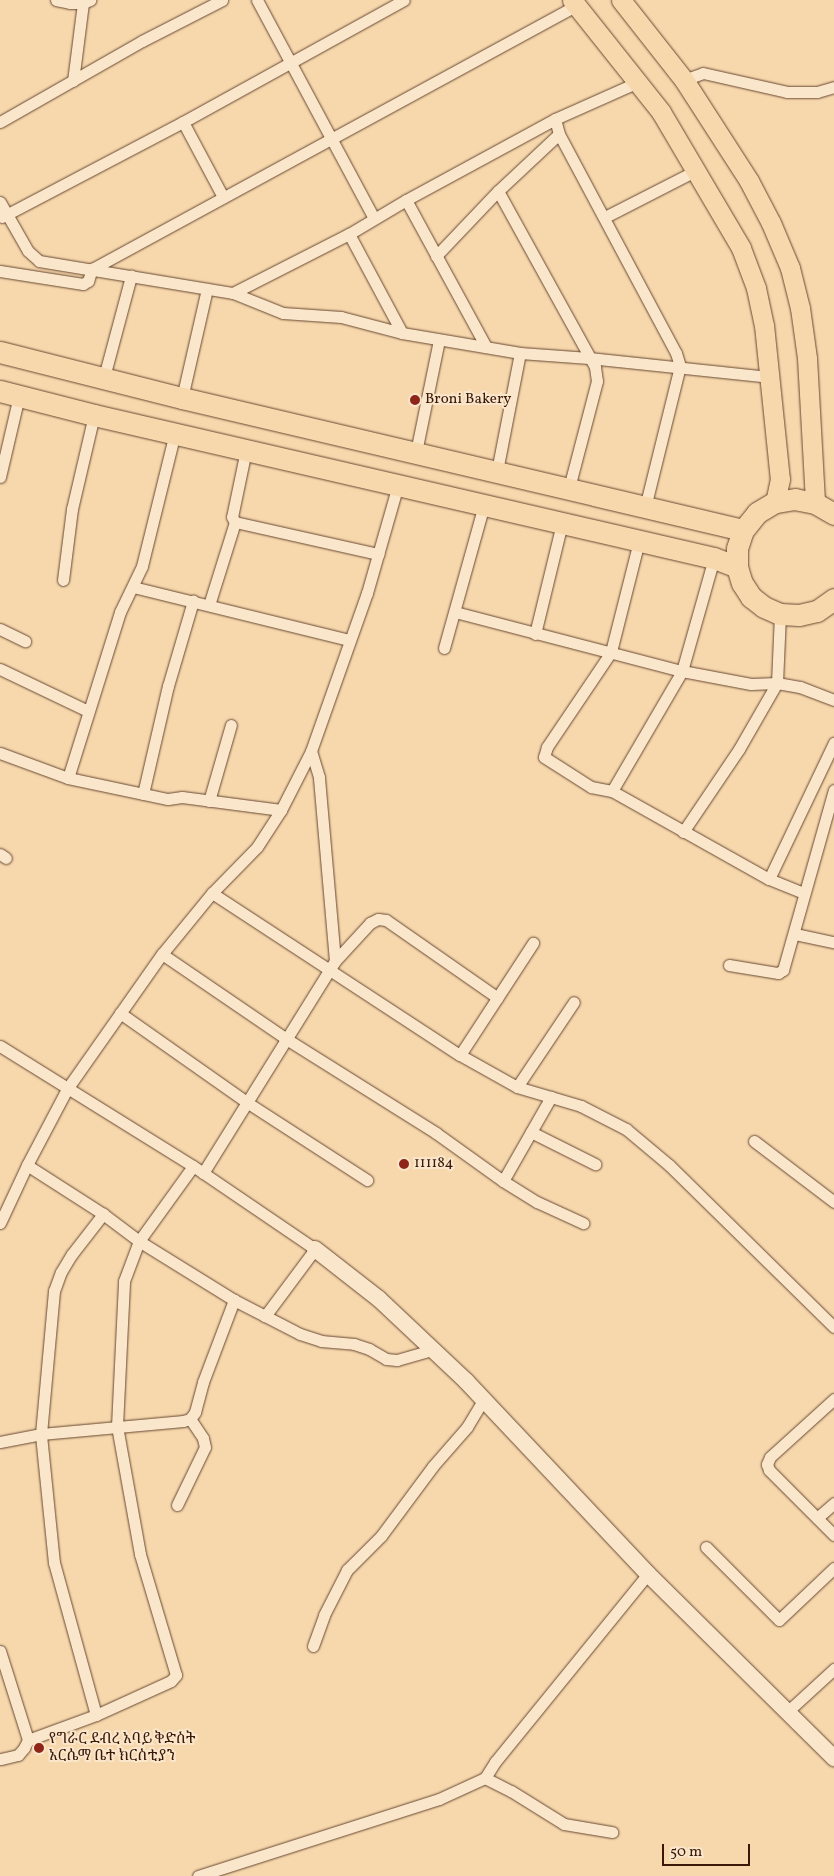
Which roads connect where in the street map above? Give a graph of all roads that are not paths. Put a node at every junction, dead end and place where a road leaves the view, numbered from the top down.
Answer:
1 (60, 0) edge
2 (222, 0) edge
3 (257, 0) edge
4 (621, 0) edge
5 (399, 1) edge
6 (86, 2) edge
7 (575, 3) edge
8 (291, 62) junction
9 (684, 80) junction
10 (73, 81) junction
11 (638, 82) junction
12 (834, 87) edge
13 (555, 120) junction
14 (0, 122) edge
15 (183, 122) junction
16 (559, 134) junction
17 (331, 138) junction
18 (697, 170) junction
19 (498, 191) junction
20 (223, 197) junction
21 (406, 200) junction
22 (0, 202) edge
23 (4, 216) edge
24 (605, 217) junction
25 (374, 218) junction
26 (350, 234) junction
27 (436, 256) junction
28 (92, 268) junction
29 (0, 271) edge
30 (131, 276) junction
31 (208, 289) junction
32 (232, 293) junction
33 (402, 333) junction
34 (439, 340) junction
35 (486, 348) junction
36 (0, 352) edge
37 (520, 354) junction
38 (589, 358) junction
39 (680, 366) junction
40 (104, 377) junction
41 (771, 377) junction
42 (10, 393) edge
43 (182, 398) junction
44 (94, 415) junction
45 (175, 433) junction
46 (246, 450) junction
47 (416, 452) junction
48 (497, 470) junction
49 (0, 476) edge
50 (398, 485) junction
51 (569, 488) junction
52 (775, 502) junction
53 (816, 503) junction
54 (484, 505) junction
55 (644, 507) junction
56 (834, 514) edge
57 (235, 522) junction
58 (562, 522) junction
59 (743, 530) junction
60 (639, 541) junction
61 (378, 554) junction
62 (714, 558) junction
63 (737, 566) junction
64 (63, 580) dead end
65 (133, 587) junction
66 (834, 599) edge
67 (193, 601) junction
68 (209, 605) junction
69 (456, 612) junction
70 (780, 614) junction
71 (0, 629) edge
72 (535, 634) junction
73 (349, 640) junction
74 (25, 641) dead end
75 (444, 648) dead end
76 (611, 652) junction
77 (0, 668) edge
78 (682, 671) junction
79 (777, 683) junction
80 (834, 700) edge
81 (88, 711) junction
82 (231, 725) dead end
83 (834, 743) edge
84 (311, 751) junction
85 (0, 753) edge
86 (68, 778) junction
87 (817, 781) junction
88 (834, 786) edge
89 (834, 790) edge
90 (612, 792) junction
91 (143, 794) junction
92 (209, 801) junction
93 (281, 810) junction
94 (683, 832) junction
95 (769, 879) junction
96 (212, 893) junction
97 (804, 893) junction
98 (795, 934) junction
99 (834, 942) edge
100 (533, 943) dead end
101 (162, 954) junction
102 (729, 965) dead end
103 (332, 966) junction
104 (498, 998) junction
105 (574, 1002) dead end
106 (120, 1013) junction
107 (288, 1040) junction
108 (3, 1048) edge
109 (460, 1055) junction
110 (0, 1061) edge
111 (517, 1086) junction
112 (67, 1089) junction
113 (551, 1097) junction
114 (248, 1103) junction
115 (531, 1132) junction
116 (754, 1141) dead end
117 (595, 1164) dead end
118 (27, 1165) junction
119 (193, 1166) junction
120 (203, 1173) junction
121 (367, 1180) dead end
122 (503, 1182) junction
123 (834, 1202) edge
124 (104, 1214) junction
125 (0, 1223) edge
126 (583, 1224) dead end
127 (139, 1241) junction
128 (315, 1249) junction
129 (234, 1300) junction
130 (265, 1316) junction
131 (834, 1327) edge
132 (433, 1350) junction
133 (484, 1399) junction
134 (834, 1399) edge
135 (190, 1419) junction
136 (117, 1426) junction
137 (41, 1434) junction
138 (0, 1442) edge
139 (834, 1503) edge
140 (177, 1505) dead end
141 (817, 1518) junction
142 (834, 1535) edge
143 (706, 1547) dead end
144 (834, 1568) edge
145 (648, 1574) junction
146 (313, 1646) dead end
147 (0, 1651) edge
148 (834, 1669) edge
149 (787, 1712) junction
150 (96, 1715) junction
151 (28, 1740) junction
152 (834, 1758) edge
153 (0, 1759) edge
154 (485, 1778) junction
155 (612, 1832) dead end
156 (198, 1876) edge

1 - 6 street
2 - 10 street
3 - 8 street
4 - 9 main road
5 - 8 street
6 - 10 street
7 - 11 main road
7 - 17 street
8 - 15 street
8 - 17 street
9 - 12 street
9 - 53 main road
10 - 14 street
11 - 13 street
11 - 18 main road
13 - 16 street
13 - 21 street
15 - 20 street
15 - 23 street
16 - 19 street
16 - 24 street
17 - 20 street
17 - 25 street
18 - 24 street
18 - 41 main road
19 - 27 street
19 - 38 street
20 - 28 street
21 - 25 street
21 - 27 street
22 - 23 street
23 - 28 street
24 - 39 street
25 - 26 street
26 - 32 street
26 - 33 street
27 - 35 street
28 - 29 street
28 - 30 street
30 - 31 street
30 - 40 street
31 - 32 street
31 - 43 street
32 - 33 street
33 - 34 street
34 - 35 street
34 - 47 street
35 - 37 street
36 - 40 highway
37 - 38 street
37 - 48 street
38 - 39 street
38 - 51 street
39 - 41 street
39 - 55 street
40 - 43 highway
41 - 52 main road
42 - 44 highway
42 - 49 street
43 - 47 highway
44 - 45 highway
44 - 64 street
45 - 46 highway
45 - 65 street
46 - 50 highway
46 - 57 street
47 - 48 highway
48 - 51 highway
50 - 54 highway
50 - 61 street
51 - 55 highway
52 - 53 highway
52 - 59 highway
53 - 56 highway
54 - 58 highway
54 - 69 street
55 - 59 highway
57 - 61 street
57 - 68 street
58 - 60 highway
58 - 72 street
59 - 63 highway
60 - 62 highway
60 - 76 street
61 - 73 street
62 - 63 highway
62 - 78 street
63 - 70 highway
65 - 67 street
65 - 81 street
66 - 70 highway
67 - 68 street
67 - 91 street
68 - 73 street
69 - 72 street
69 - 75 street
70 - 79 street
71 - 74 street
72 - 76 street
73 - 84 street
76 - 78 street
76 - 90 street
77 - 81 street
78 - 79 street
78 - 90 street
79 - 80 street
79 - 94 street
81 - 86 street
82 - 92 street
83 - 87 street
84 - 93 street
84 - 103 street
85 - 86 street
86 - 91 street
87 - 88 street
87 - 95 street
89 - 97 street
90 - 94 street
91 - 92 street
92 - 93 street
93 - 96 street
94 - 95 street
95 - 97 street
96 - 101 street
96 - 103 street
97 - 98 street
98 - 99 street
98 - 102 street
100 - 104 street
101 - 106 street
101 - 107 street
103 - 104 street
103 - 107 street
103 - 109 street
104 - 109 street
105 - 111 street
106 - 112 street
106 - 114 street
107 - 114 street
107 - 122 street
108 - 110 street
108 - 112 street
109 - 111 street
111 - 113 street
112 - 118 street
112 - 119 street
113 - 115 street
113 - 131 street
114 - 120 street
114 - 121 street
115 - 117 street
115 - 122 street
116 - 123 street
118 - 124 street
118 - 125 street
119 - 120 street
119 - 127 street
120 - 128 street
122 - 126 street
124 - 127 street
124 - 137 street
127 - 129 street
127 - 136 street
128 - 130 street
128 - 132 street
129 - 130 street
129 - 135 street
130 - 132 street
132 - 133 street
133 - 145 street
133 - 146 street
134 - 141 street
135 - 136 street
135 - 140 street
136 - 137 street
136 - 150 street
137 - 138 street
137 - 150 street
139 - 141 street
141 - 142 street
143 - 144 street
145 - 149 street
145 - 154 street
147 - 151 street
148 - 149 street
149 - 152 street
150 - 151 street
151 - 153 street
154 - 155 street
154 - 156 street

